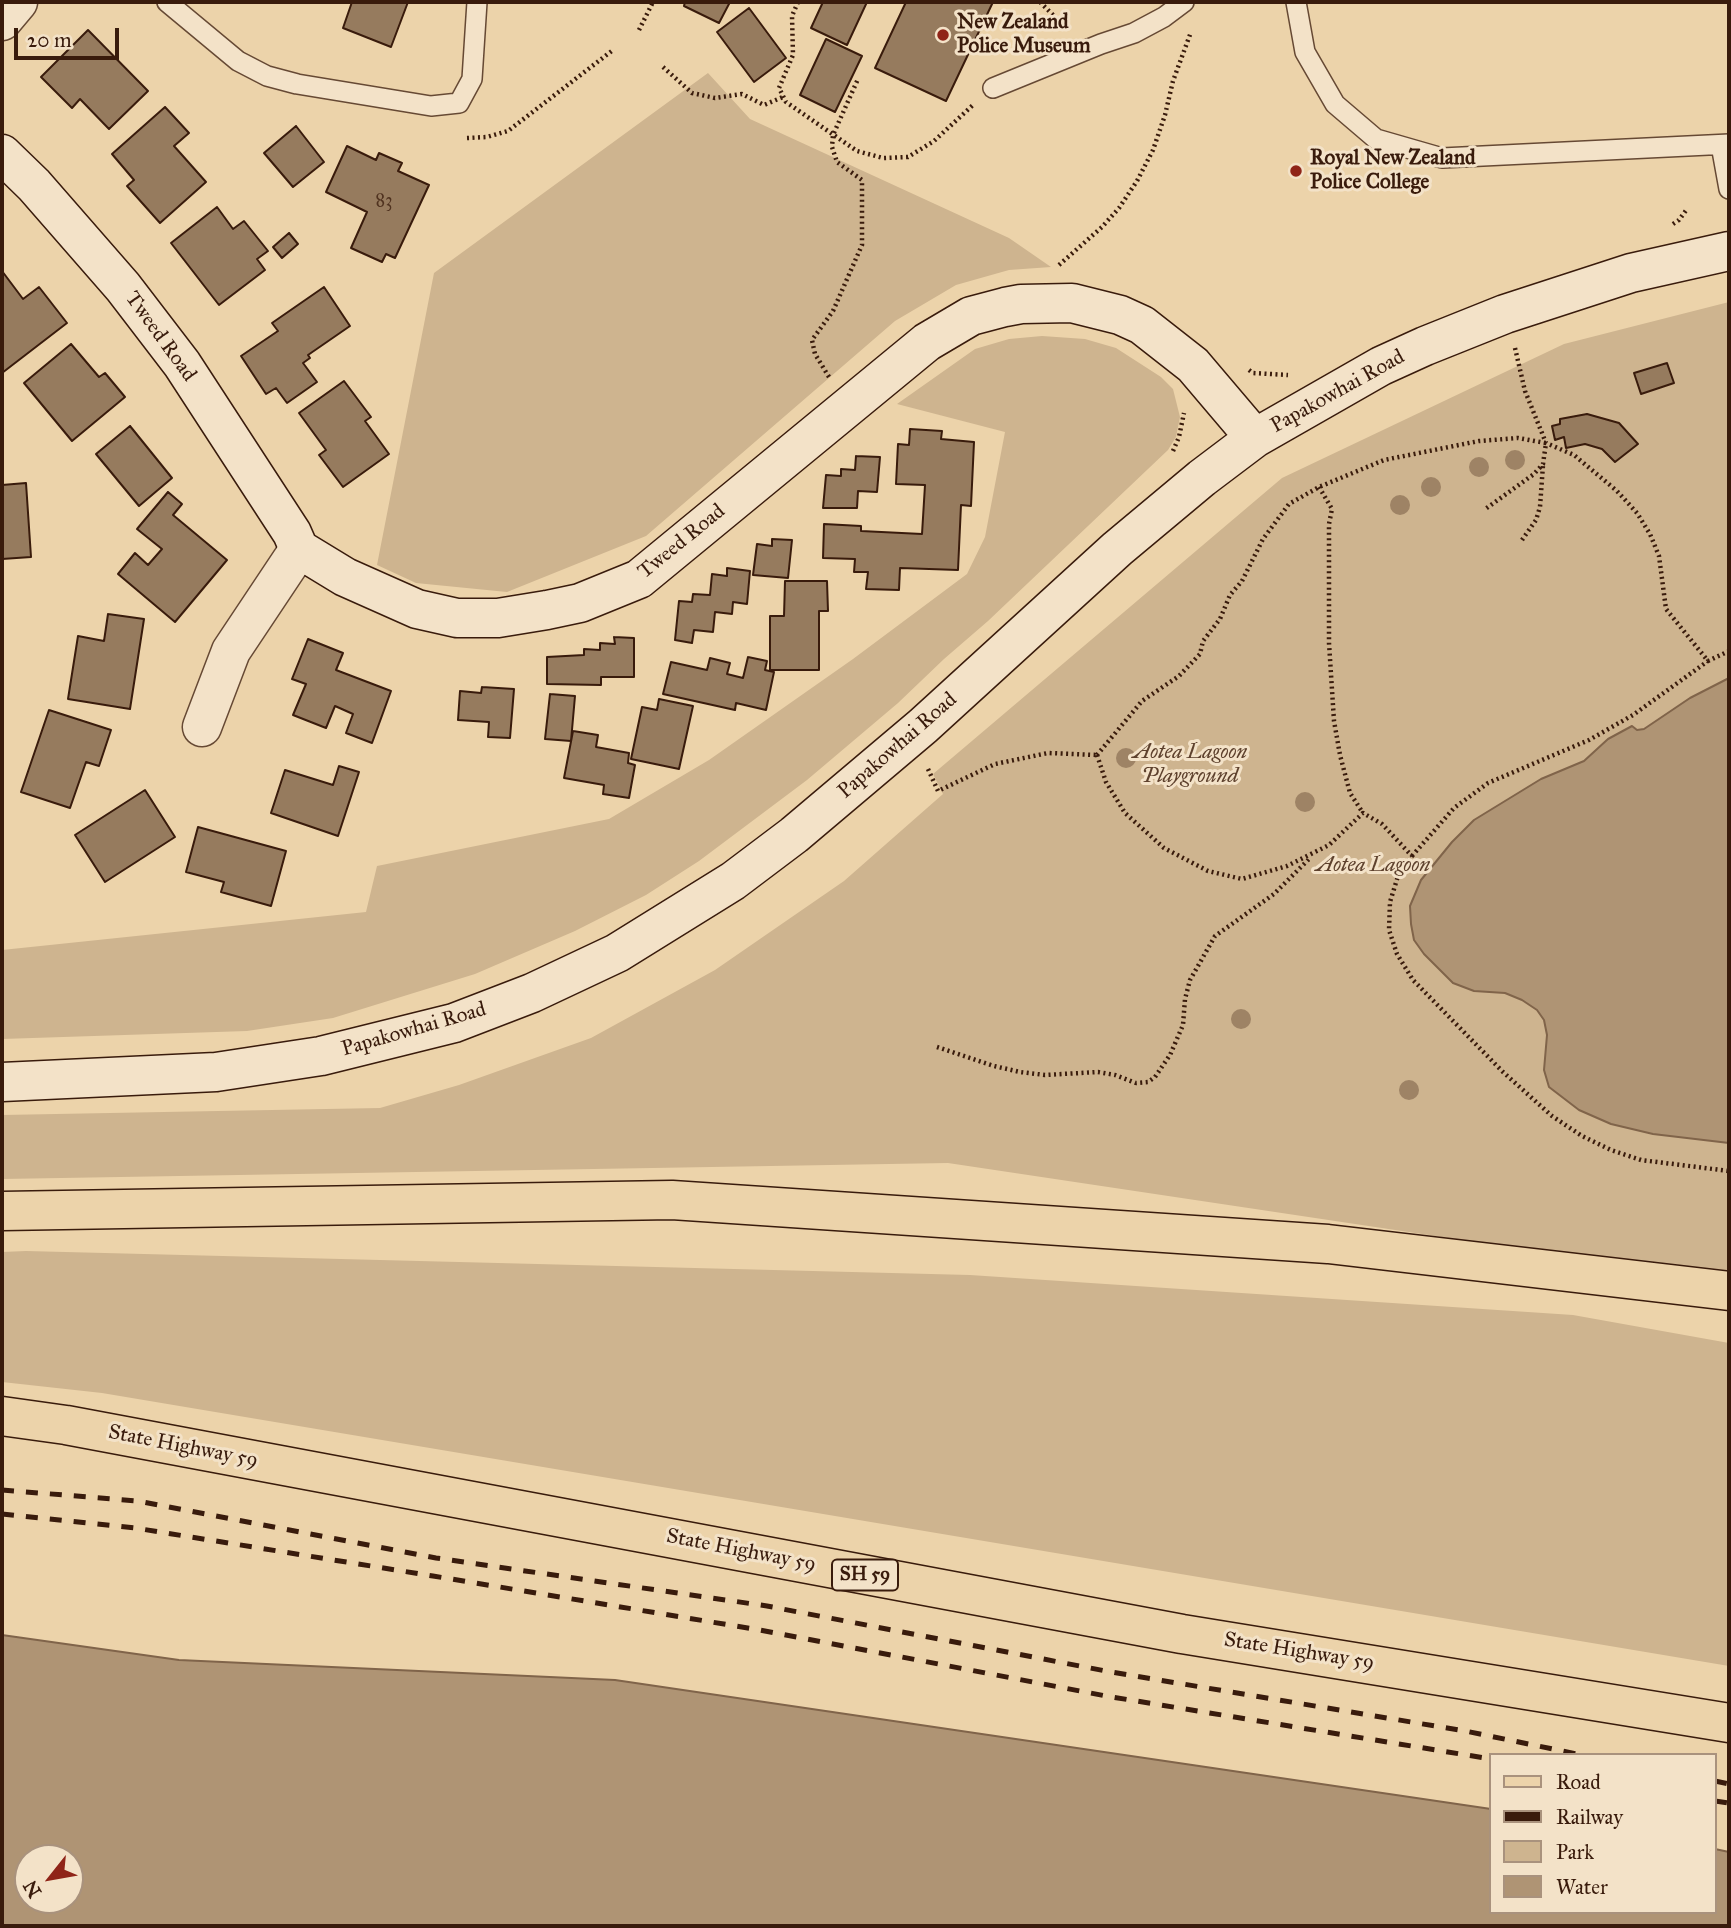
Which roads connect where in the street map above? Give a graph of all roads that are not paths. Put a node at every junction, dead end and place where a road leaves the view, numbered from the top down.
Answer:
1 (18, 2) edge
2 (167, 2) edge
3 (477, 2) edge
4 (1184, 2) edge
5 (1296, 2) edge
6 (2, 21) edge
7 (993, 88) road end
8 (1725, 144) edge
9 (2, 154) edge
10 (1729, 189) edge
11 (1729, 251) edge
12 (1255, 438) junction
13 (299, 549) junction
14 (202, 727) dead end
15 (2, 1082) edge
16 (2, 1211) edge
17 (1729, 1291) edge
18 (2, 1416) edge
19 (1729, 1723) edge

1 - 6 street
2 - 3 lane
4 - 7 lane
5 - 8 lane
8 - 10 lane
9 - 13 street, Tweed Road
11 - 12 street, Papakowhai Road
12 - 13 street, Tweed Road
12 - 15 street, Papakowhai Road
13 - 14 street
16 - 17 main road
18 - 19 main road, State Highway 59 / SH 59

